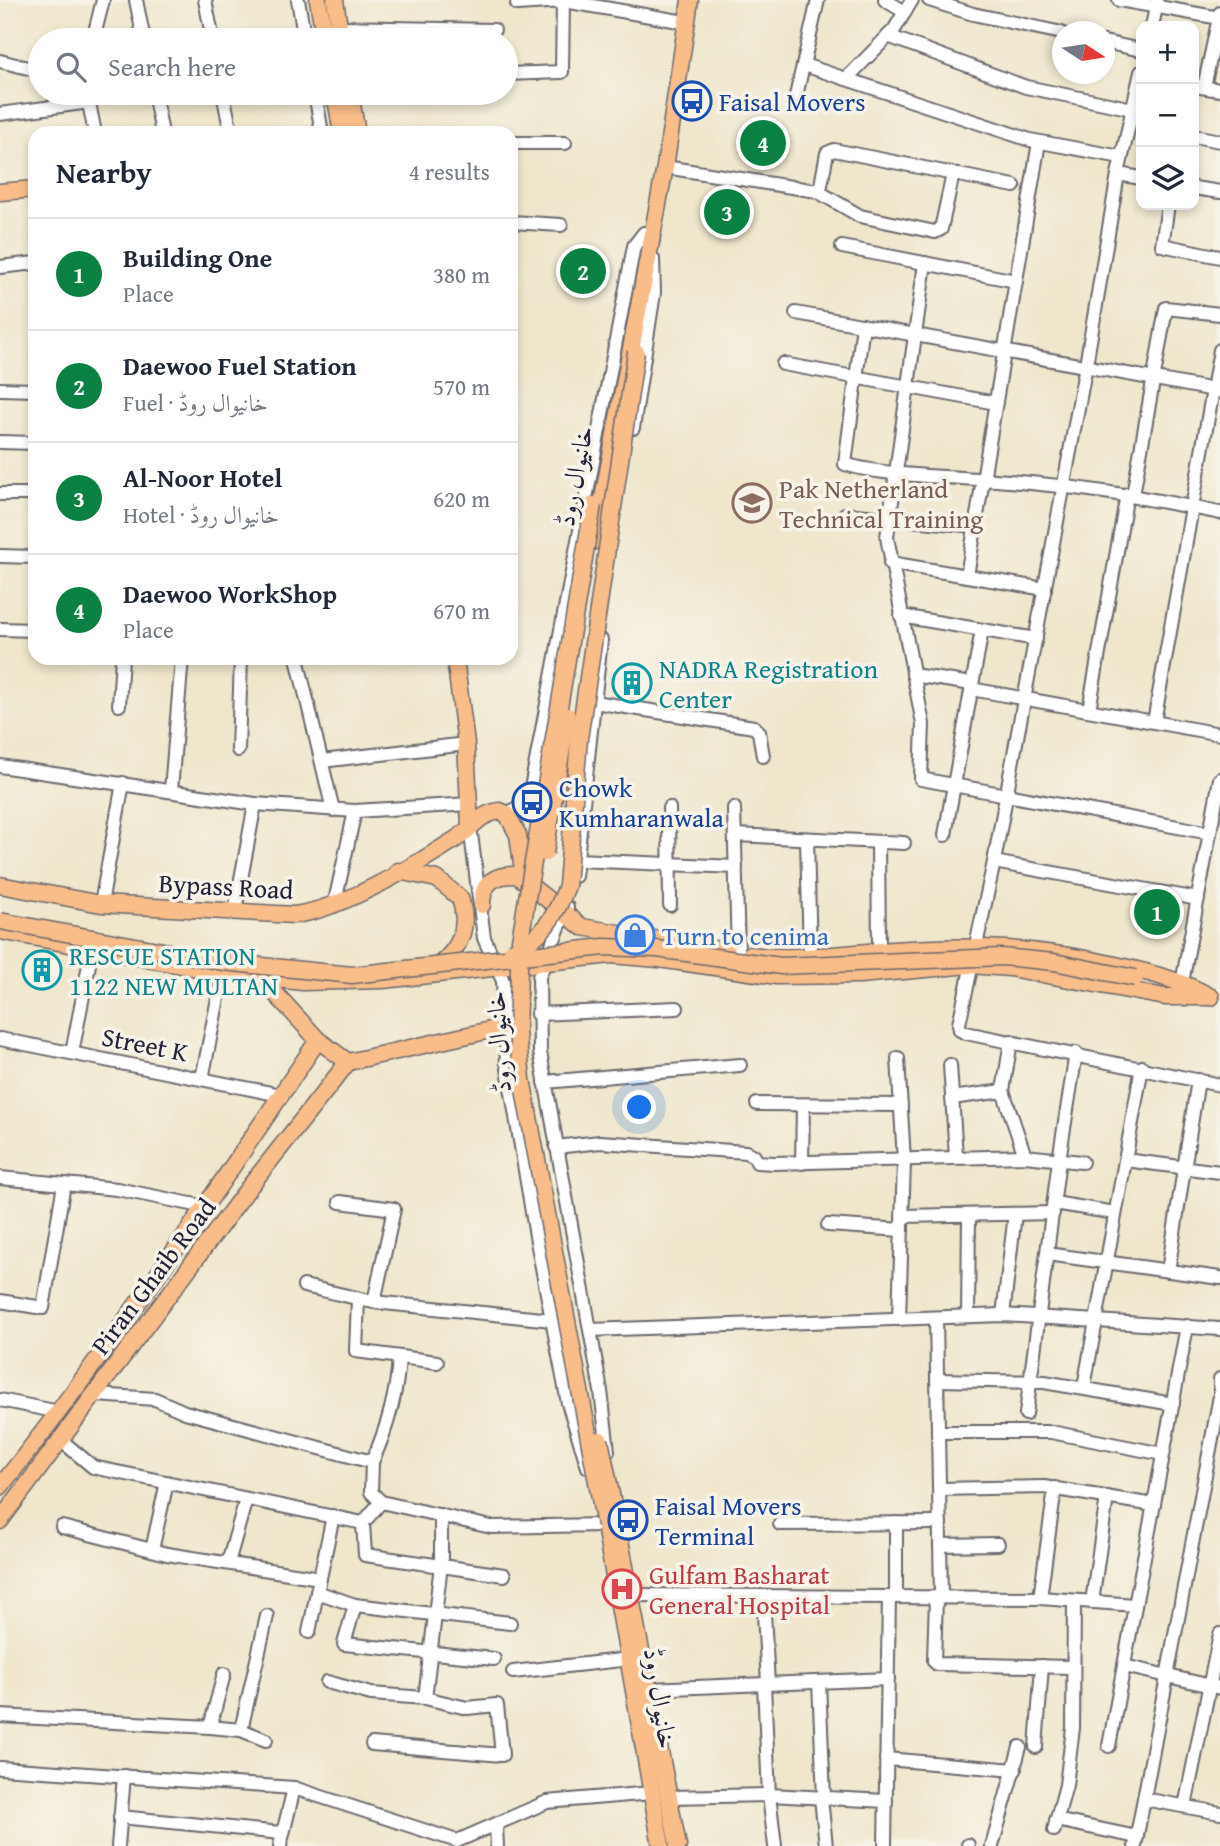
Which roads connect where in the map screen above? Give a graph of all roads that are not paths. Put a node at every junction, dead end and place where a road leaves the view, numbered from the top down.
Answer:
1 (103, 0) edge
2 (136, 0) edge
3 (205, 0) edge
4 (298, 0) edge
5 (317, 0) edge
6 (335, 0) edge
7 (683, 0) edge
8 (690, 0) edge
9 (818, 0) edge
10 (885, 0) edge
11 (912, 0) edge
12 (929, 0) edge
13 (976, 0) edge
14 (1119, 0) edge
15 (564, 1) edge
16 (517, 4) dead end
17 (1157, 4) edge
18 (905, 12) junction
19 (973, 15) junction
20 (1220, 16) edge
21 (679, 21) junction
22 (96, 28) edge
23 (142, 28) edge
24 (211, 28) edge
25 (303, 28) edge
26 (323, 28) edge
27 (339, 28) edge
28 (1052, 31) edge
29 (888, 36) junction
30 (1115, 44) edge
31 (1136, 49) edge
32 (0, 61) edge
33 (804, 65) junction
34 (28, 68) edge
35 (518, 74) edge
36 (846, 79) junction
37 (1139, 84) edge
38 (1199, 86) edge
39 (1220, 90) edge
40 (796, 96) dead end
41 (47, 105) edge
42 (90, 105) edge
43 (156, 105) edge
44 (225, 105) edge
45 (317, 105) edge
46 (337, 105) edge
47 (352, 105) edge
48 (1133, 109) junction
49 (0, 114) edge
50 (94, 126) edge
51 (161, 126) edge
52 (230, 126) edge
53 (321, 126) edge
54 (341, 126) edge
55 (356, 126) edge
56 (1135, 126) edge
57 (1199, 137) edge
58 (1220, 141) edge
59 (1039, 142) junction
60 (518, 143) edge
61 (565, 144) dead end
62 (1121, 157) junction
63 (665, 167) junction
64 (953, 174) junction
65 (1118, 174) junction
66 (1136, 177) edge
67 (1014, 186) dead end
68 (1199, 189) edge
69 (28, 190) edge
70 (817, 191) junction
71 (0, 192) edge
72 (1220, 192) edge
73 (1167, 210) edge
74 (518, 222) edge
75 (561, 225) dead end
76 (648, 234) junction
77 (842, 247) dead end
78 (1220, 257) edge
79 (925, 263) junction
80 (28, 264) edge
81 (0, 267) edge
82 (644, 280) junction
83 (1016, 281) junction
84 (796, 313) dead end
85 (1220, 314) edge
86 (863, 325) junction
87 (915, 335) junction
88 (1220, 350) edge
89 (1005, 351) junction
90 (783, 364) dead end
91 (1086, 365) junction
92 (856, 377) junction
93 (1154, 378) junction
94 (907, 387) junction
95 (0, 390) edge
96 (28, 390) edge
97 (1216, 390) edge
98 (996, 403) junction
99 (0, 442) edge
100 (28, 443) edge
101 (895, 471) junction
102 (984, 478) junction
103 (1064, 485) junction
104 (0, 494) edge
105 (28, 494) edge
106 (1130, 494) junction
107 (1192, 507) junction
108 (1220, 513) edge
109 (845, 514) dead end
110 (889, 518) junction
111 (976, 526) junction
112 (0, 555) edge
113 (28, 556) edge
114 (890, 563) junction
115 (967, 576) junction
116 (1045, 589) junction
117 (901, 616) junction
118 (0, 629) edge
119 (28, 630) edge
120 (982, 630) junction
121 (1036, 639) junction
122 (121, 665) edge
123 (182, 665) edge
124 (241, 665) edge
125 (300, 665) edge
126 (456, 665) edge
127 (913, 675) junction
128 (972, 687) junction
129 (1024, 698) junction
130 (594, 702) junction
131 (118, 705) dead end
132 (1089, 710) junction
133 (1154, 722) junction
134 (1220, 734) edge
135 (466, 744) junction
136 (238, 750) dead end
137 (763, 756) dead end
138 (322, 761) junction
139 (0, 766) edge
140 (1220, 779) edge
141 (123, 783) junction
142 (953, 786) junction
143 (171, 790) junction
144 (1006, 795) junction
145 (255, 804) junction
146 (471, 804) junction
147 (669, 808) dead end
148 (734, 808) dead end
149 (333, 810) junction
150 (355, 811) junction
151 (508, 814) junction
152 (470, 826) junction
153 (1210, 833) junction
154 (735, 835) junction
155 (945, 835) dead end
156 (807, 839) junction
157 (878, 842) junction
158 (904, 844) dead end
159 (577, 860) junction
160 (669, 862) junction
161 (994, 862) junction
162 (736, 867) junction
163 (398, 871) junction
164 (524, 878) junction
165 (0, 885) edge
166 (1198, 899) junction
167 (101, 904) junction
168 (482, 905) junction
169 (670, 905) dead end
170 (334, 906) junction
171 (235, 911) junction
172 (564, 913) junction
173 (0, 920) edge
174 (0, 931) edge
175 (976, 945) junction
176 (92, 949) junction
177 (879, 950) junction
178 (738, 953) junction
179 (810, 955) junction
180 (479, 963) junction
181 (544, 965) junction
182 (970, 965) junction
183 (496, 970) junction
184 (223, 973) junction
185 (425, 975) junction
186 (262, 979) junction
187 (1182, 983) junction
188 (1215, 998) edge
189 (677, 1008) dead end
190 (537, 1014) junction
191 (504, 1027) junction
192 (0, 1039) edge
193 (318, 1040) junction
194 (1012, 1041) junction
195 (540, 1052) junction
196 (72, 1053) junction
197 (1076, 1053) junction
198 (507, 1054) junction
199 (898, 1058) dead end
200 (348, 1062) junction
201 (740, 1065) dead end
202 (950, 1065) dead end
203 (1142, 1067) junction
204 (201, 1079) junction
205 (1198, 1080) junction
206 (545, 1082) junction
207 (1220, 1085) edge
208 (1003, 1091) junction
209 (281, 1095) junction
210 (952, 1098) junction
211 (757, 1104) dead end
212 (803, 1105) junction
213 (901, 1105) junction
214 (252, 1139) junction
215 (556, 1147) junction
216 (274, 1156) junction
217 (1025, 1156) junction
218 (956, 1157) junction
219 (1059, 1160) junction
220 (1125, 1160) junction
221 (904, 1161) junction
222 (1082, 1162) dead end
223 (802, 1163) junction
224 (1184, 1168) junction
225 (1220, 1172) edge
226 (0, 1178) edge
227 (64, 1184) junction
228 (340, 1202) dead end
229 (206, 1207) junction
230 (1053, 1208) junction
231 (1115, 1213) junction
232 (1015, 1214) junction
233 (969, 1215) junction
234 (902, 1216) junction
235 (828, 1225) dead end
236 (902, 1230) junction
237 (1048, 1254) junction
238 (1107, 1262) junction
239 (1168, 1270) junction
240 (160, 1271) junction
241 (1220, 1278) edge
242 (177, 1285) junction
243 (304, 1286) dead end
244 (358, 1299) junction
245 (0, 1301) edge
246 (374, 1302) junction
247 (1003, 1315) junction
248 (1040, 1315) junction
249 (968, 1316) junction
250 (936, 1318) junction
251 (899, 1319) junction
252 (552, 1320) junction
253 (1096, 1320) junction
254 (1187, 1326) junction
255 (1220, 1329) edge
256 (590, 1330) junction
257 (399, 1357) junction
258 (437, 1362) dead end
259 (937, 1380) junction
260 (1028, 1382) junction
261 (1219, 1385) edge
262 (1084, 1387) junction
263 (76, 1388) junction
264 (94, 1398) junction
265 (0, 1399) edge
266 (1173, 1404) junction
267 (58, 1412) junction
268 (1026, 1414) dead end
269 (938, 1432) junction
270 (62, 1441) junction
271 (1163, 1454) junction
272 (372, 1462) junction
273 (5, 1473) edge
274 (167, 1482) junction
275 (0, 1487) edge
276 (1055, 1488) junction
277 (939, 1489) junction
278 (1107, 1497) junction
279 (246, 1499) junction
280 (381, 1502) junction
281 (1154, 1505) junction
282 (441, 1515) junction
283 (333, 1516) junction
284 (0, 1521) edge
285 (363, 1522) junction
286 (610, 1522) junction
287 (896, 1523) junction
288 (940, 1523) junction
289 (780, 1524) dead end
290 (62, 1527) dead end
291 (999, 1544) dead end
292 (940, 1545) junction
293 (152, 1550) junction
294 (228, 1563) junction
295 (441, 1565) junction
296 (504, 1575) dead end
297 (319, 1585) junction
298 (632, 1595) junction
299 (763, 1596) junction
300 (893, 1597) junction
301 (939, 1597) junction
302 (1040, 1598) junction
303 (1074, 1601) junction
304 (1092, 1602) junction
305 (355, 1605) junction
306 (1135, 1605) junction
307 (434, 1614) junction
308 (267, 1616) dead end
309 (510, 1623) dead end
310 (309, 1632) dead end
311 (1220, 1634) edge
312 (430, 1653) junction
313 (494, 1659) dead end
314 (630, 1659) junction
315 (1042, 1666) junction
316 (1071, 1667) junction
317 (1124, 1667) junction
318 (513, 1672) dead end
319 (224, 1674) dead end
320 (1167, 1676) junction
321 (888, 1679) junction
322 (327, 1682) dead end
323 (819, 1682) junction
324 (766, 1684) junction
325 (1215, 1686) edge
326 (649, 1689) junction
327 (425, 1698) junction
328 (0, 1716) edge
329 (210, 1727) junction
330 (241, 1730) junction
331 (266, 1740) dead end
332 (372, 1744) dead end
333 (1109, 1746) dead end
334 (1020, 1747) dead end
335 (1036, 1748) dead end
336 (886, 1759) junction
337 (0, 1768) edge
338 (1014, 1770) junction
339 (124, 1776) junction
340 (294, 1788) junction
341 (652, 1793) junction
342 (769, 1795) junction
343 (669, 1797) junction
344 (823, 1798) junction
345 (1144, 1799) junction
346 (886, 1801) junction
347 (1185, 1806) junction
348 (1220, 1813) edge
349 (120, 1817) junction
350 (496, 1826) junction
351 (281, 1839) edge
352 (457, 1844) edge
353 (1137, 1844) edge
354 (118, 1846) edge
355 (497, 1846) edge
356 (661, 1846) edge
357 (677, 1846) edge
358 (775, 1846) edge
359 (826, 1846) edge
360 (885, 1846) edge
361 (992, 1846) edge

1 - 22 street
2 - 23 street
3 - 24 street
4 - 25 street
5 - 26 main road
6 - 27 main road
7 - 21 main road, خانیوال روڈ
8 - 63 main road, خانیوال روڈ
9 - 33 street
10 - 18 street
11 - 18 street
12 - 19 street
13 - 19 street
14 - 17 street
15 - 16 street
15 - 21 street
15 - 35 street
17 - 20 street
18 - 29 street
19 - 28 street
20 - 38 street
21 - 76 main road, خانیوال روڈ
29 - 36 street
29 - 48 street
30 - 31 street
32 - 34 street
33 - 36 street
33 - 40 street
36 - 59 street
37 - 48 street
38 - 39 street
41 - 49 street
42 - 50 street
43 - 51 street
44 - 52 street
45 - 53 street
46 - 54 main road
47 - 55 main road
48 - 56 street
56 - 62 street
57 - 58 street
59 - 62 street
59 - 83 street
60 - 61 street
62 - 65 street
63 - 70 street
63 - 76 main road, خانیوال روڈ
64 - 67 street
64 - 70 street
64 - 70 street
65 - 66 street
65 - 91 street
68 - 72 street
69 - 71 main road
73 - 78 street
74 - 75 street
76 - 82 main road, خانیوال روڈ
76 - 130 street, خانیوال روڈ
76 - 151 street
76 - 286 main road, خانیوال روڈ, bridge
77 - 79 street
79 - 83 street
79 - 87 street
80 - 81 street
82 - 180 main road, bridge
82 - 286 main road, خانیوال روڈ, bridge
83 - 89 street
84 - 86 street
85 - 93 street
86 - 87 street
86 - 92 street
87 - 89 street
87 - 94 street
88 - 97 street
89 - 91 street
89 - 98 street
90 - 92 street
91 - 93 street
91 - 103 street
92 - 94 street
92 - 101 street
93 - 97 street
93 - 106 street
94 - 98 street
94 - 101 street
95 - 96 street
97 - 107 street
98 - 102 street
99 - 100 street
101 - 102 street
101 - 110 street
102 - 103 street
102 - 111 street
103 - 106 street
103 - 116 street
104 - 105 street
106 - 107 street
106 - 132 street
107 - 108 street
107 - 133 street
109 - 110 street
110 - 111 street
110 - 114 street
111 - 115 street
112 - 113 street
114 - 115 street
114 - 117 street
115 - 116 street
116 - 121 street
117 - 120 street
117 - 127 street
118 - 119 street
120 - 121 street
120 - 128 street
121 - 129 street
122 - 131 street
123 - 143 street
124 - 136 street
125 - 138 street
126 - 135 main road
127 - 128 street
127 - 142 street
128 - 129 street
128 - 142 street
129 - 132 street
129 - 144 street
130 - 137 street
130 - 159 street, خانیوال روڈ
132 - 133 street
133 - 134 street
135 - 138 street
135 - 146 main road
138 - 149 street
139 - 141 street
140 - 153 street
141 - 143 street
141 - 167 street
142 - 144 street
142 - 155 street
143 - 145 street
144 - 153 street
144 - 161 street
145 - 149 street
145 - 171 street
146 - 150 street
146 - 152 main road
147 - 160 street
148 - 154 street
149 - 150 street
150 - 170 street
151 - 152 main road, Bypass Road
151 - 164 main road
152 - 163 main road, Bypass Road
152 - 168 street
153 - 166 street
154 - 156 street
154 - 162 street
156 - 157 street
156 - 179 street
157 - 158 street
157 - 177 street
159 - 160 street
159 - 172 street, خانیوال روڈ
160 - 162 street
160 - 169 street
161 - 166 street
161 - 175 street
162 - 178 street
163 - 170 main road, Bypass Road
163 - 185 main road
164 - 168 main road
164 - 172 main road
165 - 167 main road, Bypass Road
166 - 187 street
167 - 171 main road, Bypass Road
168 - 183 street
170 - 171 main road, Bypass Road
172 - 178 main road
172 - 181 street, خانیوال روڈ
173 - 180 main road, bridge
174 - 176 main road
175 - 177 main road
175 - 182 street
175 - 187 main road
176 - 184 main road
176 - 196 street
177 - 179 main road
178 - 179 main road
180 - 188 main road, bridge
181 - 182 main road
181 - 183 main road
181 - 190 street, خانیوال روڈ
182 - 188 main road
182 - 194 street
183 - 185 main road
183 - 191 street
184 - 186 main road
184 - 204 street
185 - 186 main road
186 - 193 main road
187 - 188 main road
189 - 190 street
190 - 195 street, خانیوال روڈ
191 - 198 street
191 - 200 main road
192 - 196 street, Street K
193 - 200 main road
193 - 209 main road, Piran Ghaib Road
194 - 197 street
194 - 208 street
195 - 198 street
195 - 206 street, خانیوال روڈ
196 - 204 street, Street K
197 - 203 street
197 - 219 street
198 - 252 street
199 - 213 street
200 - 216 main road, Piran Ghaib Road
201 - 206 street
202 - 210 street
203 - 205 street
203 - 220 street
204 - 209 street, Street K
205 - 207 street
205 - 224 street
206 - 215 street, خانیوال روڈ
208 - 210 street
208 - 217 street
209 - 214 main road, Piran Ghaib Road
210 - 218 street
211 - 212 street
212 - 213 street
212 - 223 street
213 - 221 street
214 - 216 main road
214 - 229 main road, Piran Ghaib Road
215 - 223 street
215 - 256 street, خانیوال روڈ
216 - 242 main road, Piran Ghaib Road
217 - 218 street
217 - 219 street
218 - 221 street
219 - 222 street
219 - 230 street
220 - 224 street
220 - 231 street
221 - 223 street
221 - 234 street
224 - 225 street
224 - 239 street
226 - 227 street
227 - 229 street
227 - 245 street
228 - 246 street
229 - 240 main road, Piran Ghaib Road
230 - 231 street
230 - 232 street
230 - 237 street
231 - 238 street
232 - 233 street
232 - 247 street
233 - 234 street
233 - 249 street
234 - 236 street
235 - 236 street
236 - 251 street
237 - 238 street
237 - 248 street
238 - 239 street
238 - 253 street
239 - 241 street
240 - 242 main road
240 - 263 main road, Piran Ghaib Road
242 - 264 main road, Piran Ghaib Road
243 - 244 street
244 - 246 street
244 - 257 street
246 - 252 street
247 - 248 street
247 - 249 street
248 - 253 street
248 - 260 street
249 - 250 street
250 - 251 street
250 - 259 street
251 - 256 street
252 - 286 street
253 - 254 street
253 - 262 street
254 - 255 street
254 - 266 street
256 - 286 street, خانیوال روڈ
257 - 258 street
257 - 272 street
259 - 260 street
259 - 269 street
260 - 262 street
260 - 268 street
261 - 320 street
262 - 266 street
263 - 264 main road
263 - 267 main road, Piran Ghaib Road
264 - 270 main road, Piran Ghaib Road
264 - 272 street
265 - 267 street
266 - 271 street
267 - 273 main road, Piran Ghaib Road
269 - 271 street
269 - 277 street
270 - 274 street
270 - 284 main road, Piran Ghaib Road
271 - 281 street
272 - 280 street
273 - 275 main road, Piran Ghaib Road
274 - 279 street
274 - 293 street
276 - 277 street
276 - 278 street
276 - 302 street
277 - 288 street
278 - 281 street
278 - 304 street
279 - 283 street
279 - 294 street
280 - 282 street
280 - 285 street
281 - 306 street
282 - 286 street
282 - 295 street
283 - 285 street
283 - 297 street
285 - 295 street
286 - 298 main road, خانیوال روڈ
286 - 314 main road, خانیوال روڈ
287 - 288 street
287 - 289 street
287 - 300 street
288 - 292 street
290 - 293 street
291 - 292 street
292 - 301 street
293 - 294 street
294 - 297 street
295 - 296 street
295 - 307 street
297 - 305 street
297 - 310 street
298 - 299 street
298 - 326 main road, خانیوال روڈ
299 - 300 street
299 - 324 street
300 - 301 street
300 - 321 street
301 - 302 street
301 - 315 street
302 - 303 street
303 - 304 street
303 - 316 street
304 - 306 street
305 - 307 street
305 - 312 street
306 - 317 street
307 - 309 street
307 - 312 street
308 - 330 street
311 - 325 street
312 - 313 street
312 - 327 street
314 - 318 street
314 - 341 main road, خانیوال روڈ
315 - 316 street
315 - 335 street
316 - 353 street
317 - 320 street
317 - 333 street
319 - 329 street
320 - 325 street
320 - 345 street
321 - 323 street
321 - 336 street
322 - 327 street
323 - 324 street
323 - 344 street
324 - 326 street
324 - 342 street
325 - 347 street
326 - 343 main road, خانیوال روڈ
327 - 332 street
328 - 329 street
329 - 330 street
330 - 331 street
334 - 338 street
336 - 338 street
336 - 346 street
337 - 339 street
338 - 361 street
339 - 340 street
339 - 349 street
340 - 351 street
340 - 352 street
341 - 350 street
341 - 356 main road, خانیوال روڈ
342 - 343 street
342 - 344 street
342 - 358 street
343 - 357 main road, خانیوال روڈ
344 - 346 street
344 - 359 street
345 - 347 street
345 - 353 street
346 - 360 street
347 - 348 street
349 - 351 street
349 - 354 street
350 - 352 street
350 - 355 street

